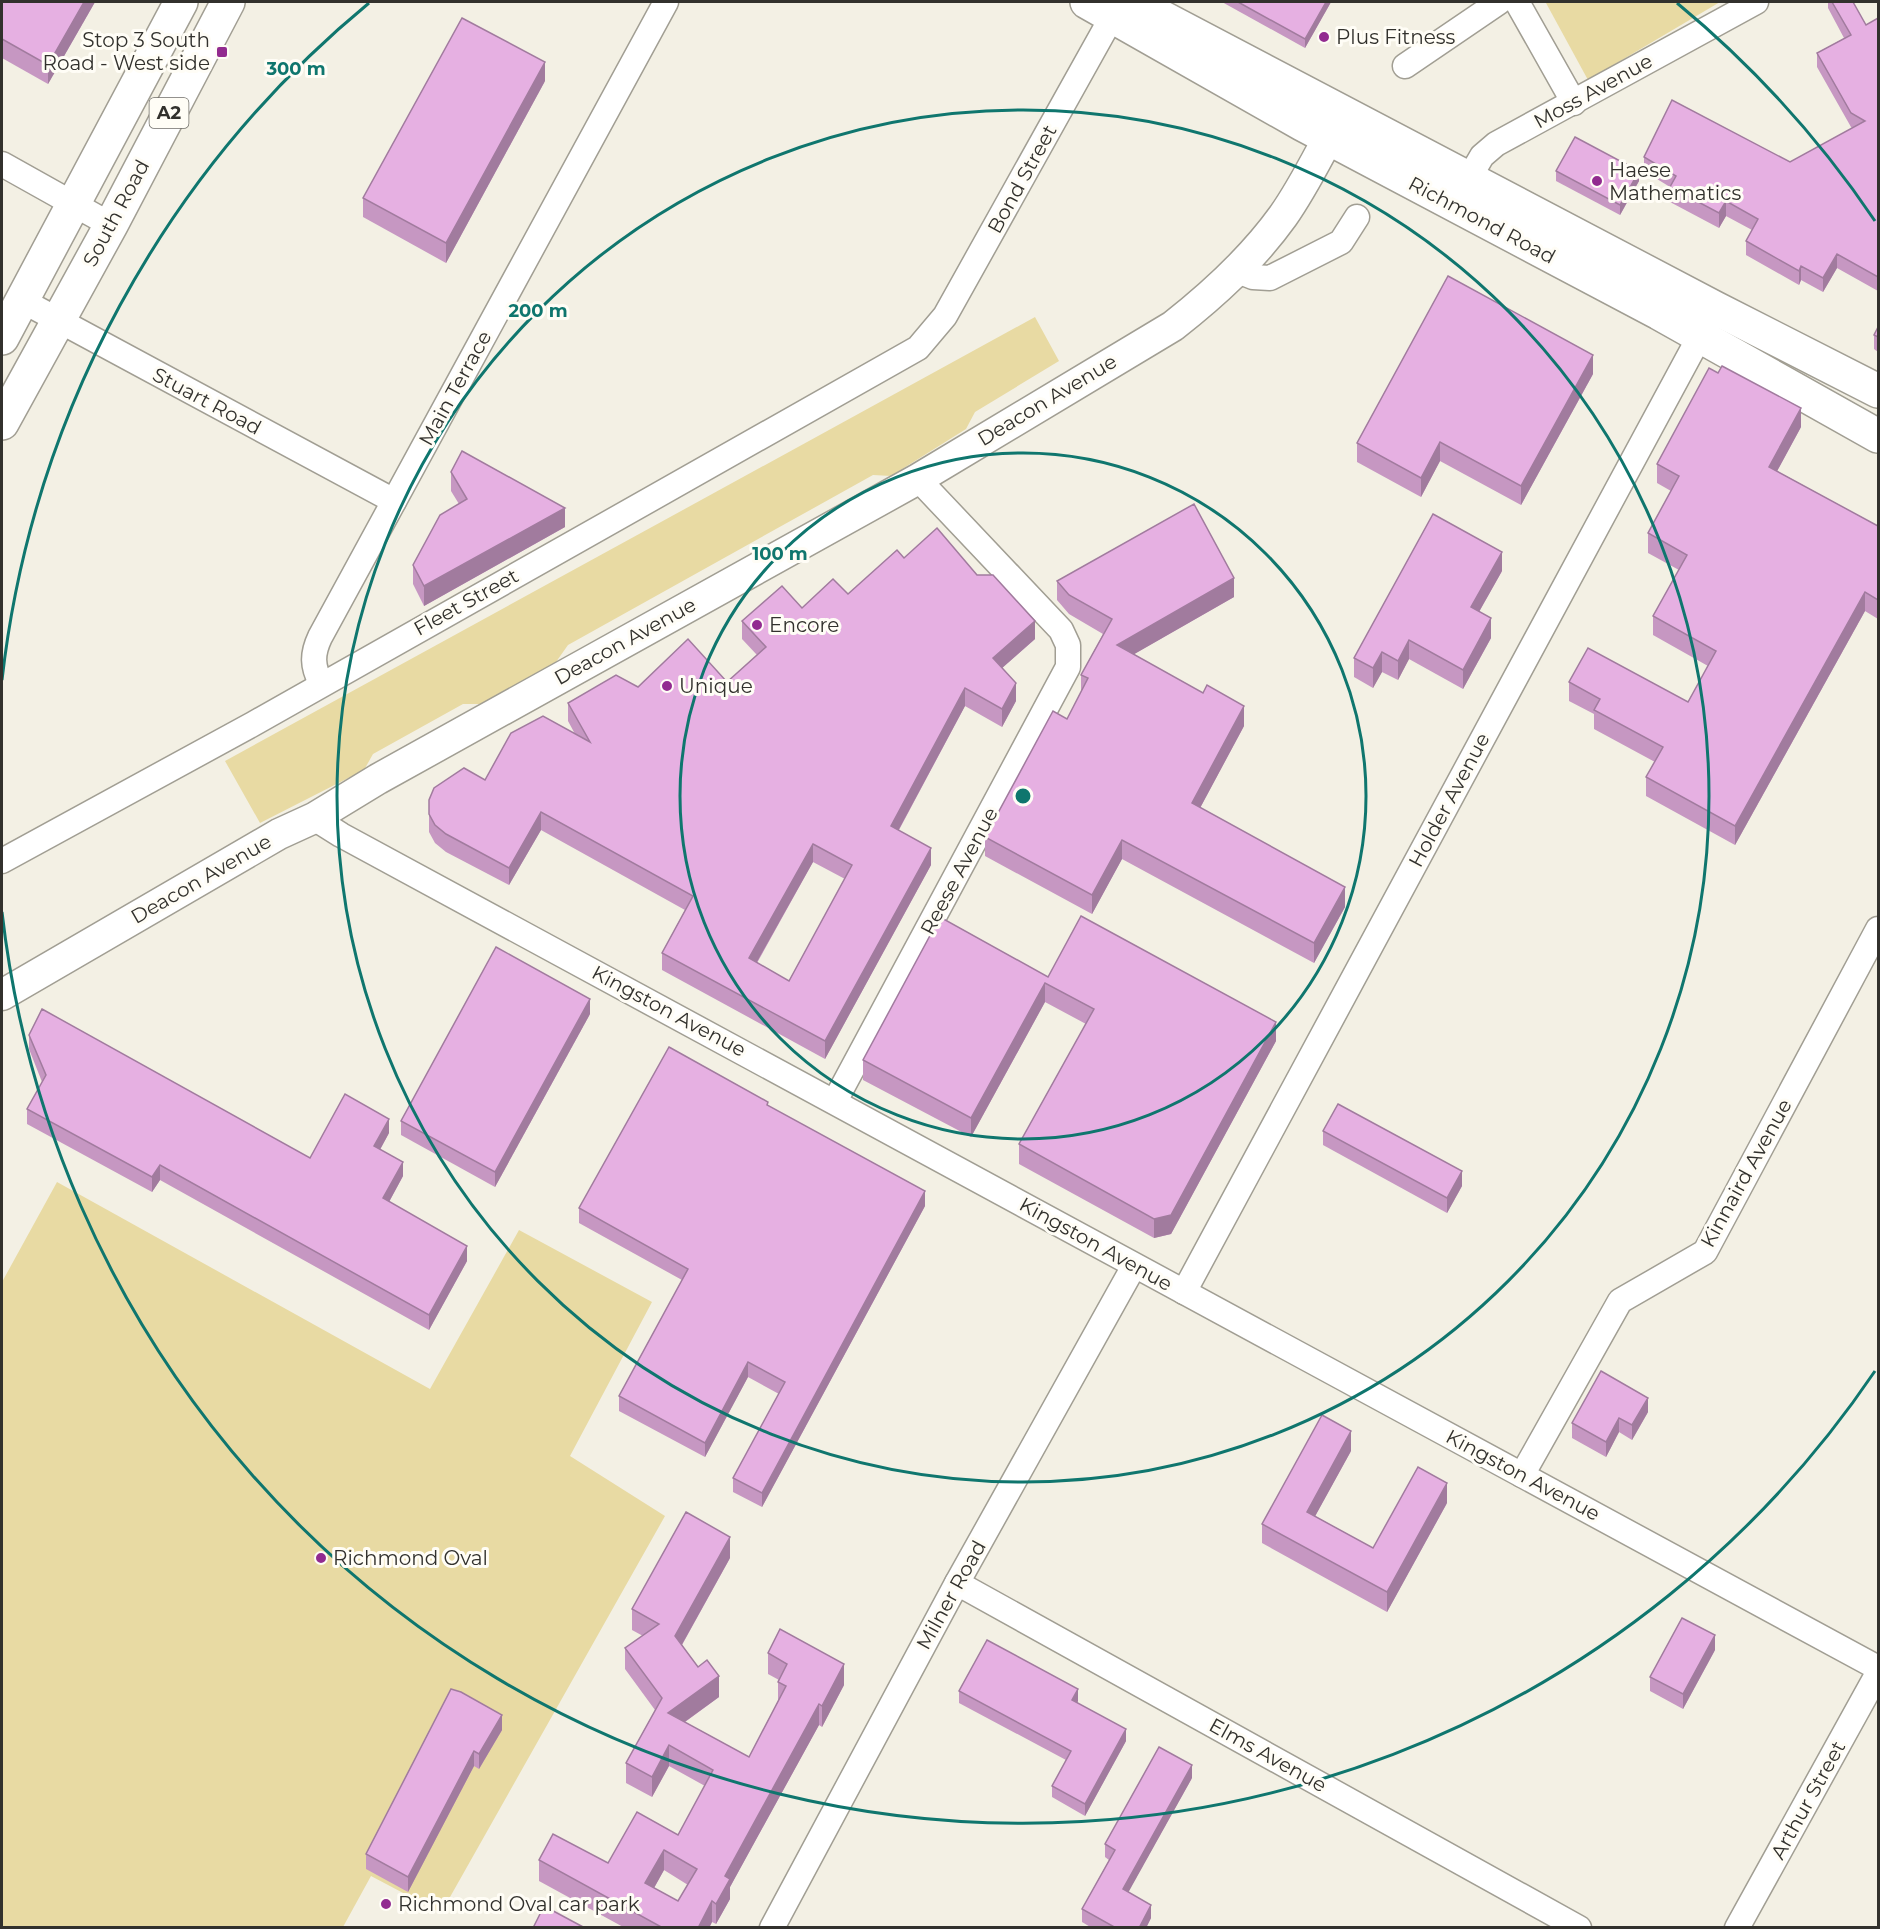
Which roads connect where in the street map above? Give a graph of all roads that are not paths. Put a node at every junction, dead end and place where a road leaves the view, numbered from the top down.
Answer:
1 (181, 2) edge
2 (228, 2) edge
3 (666, 2) edge
4 (1499, 2) edge
5 (1517, 2) edge
6 (1756, 2) edge
7 (1115, 5) edge
8 (1405, 66) dead end
9 (1574, 103) junction
10 (1336, 125) junction
11 (2, 164) edge
12 (1461, 192) junction
13 (73, 203) junction
14 (1357, 217) dead end
15 (111, 225) junction
16 (1238, 271) junction
17 (21, 300) junction
18 (58, 322) junction
19 (1707, 322) junction
20 (2, 338) edge
21 (928, 340) joint
22 (1878, 391) edge
23 (2, 423) edge
24 (1878, 436) edge
25 (918, 479) junction
26 (393, 501) junction
27 (321, 683) junction
28 (314, 818) junction
29 (2, 861) edge
30 (1878, 929) edge
31 (2, 995) edge
32 (835, 1101) junction
33 (1134, 1266) junction
34 (1184, 1292) junction
35 (1522, 1475) junction
36 (957, 1583) junction
37 (1878, 1668) edge
38 (1878, 1673) edge
39 (772, 1928) edge
40 (1579, 1928) edge
41 (1737, 1928) edge

1 - 13 main road, A2
2 - 15 main road, South Road / A2
3 - 26 street, Main Terrace
4 - 8 street
5 - 9 street
6 - 9 street, Moss Avenue
7 - 10 main road, Richmond Road
7 - 21 street, Bond Street
9 - 12 street, Moss Avenue
10 - 12 main road, Richmond Road
10 - 16 street, Deacon Avenue
11 - 13 street
12 - 19 main road, Richmond Road
13 - 15 street
13 - 17 main road, A2
14 - 16 street
15 - 18 main road, South Road / A2
16 - 25 street, Deacon Avenue
17 - 18 street, Stuart Road
17 - 20 main road, A2
18 - 23 main road, South Road / A2
18 - 26 street, Stuart Road
19 - 22 main road, Richmond Road
19 - 24 main road, Richmond Road
19 - 34 street, Holder Avenue
21 - 27 street, Fleet Street
25 - 28 street, Deacon Avenue
25 - 32 street, Reese Avenue
26 - 27 street, Main Terrace
27 - 29 street, Fleet Street
28 - 31 street, Deacon Avenue
28 - 32 street, Kingston Avenue
30 - 35 street, Kinnaird Avenue
32 - 33 street, Kingston Avenue
33 - 34 street, Kingston Avenue
33 - 36 street, Milner Road
34 - 35 street, Kingston Avenue
35 - 37 street, Kingston Avenue
36 - 39 street, Milner Road
36 - 40 street, Elms Avenue
38 - 41 street, Arthur Street

